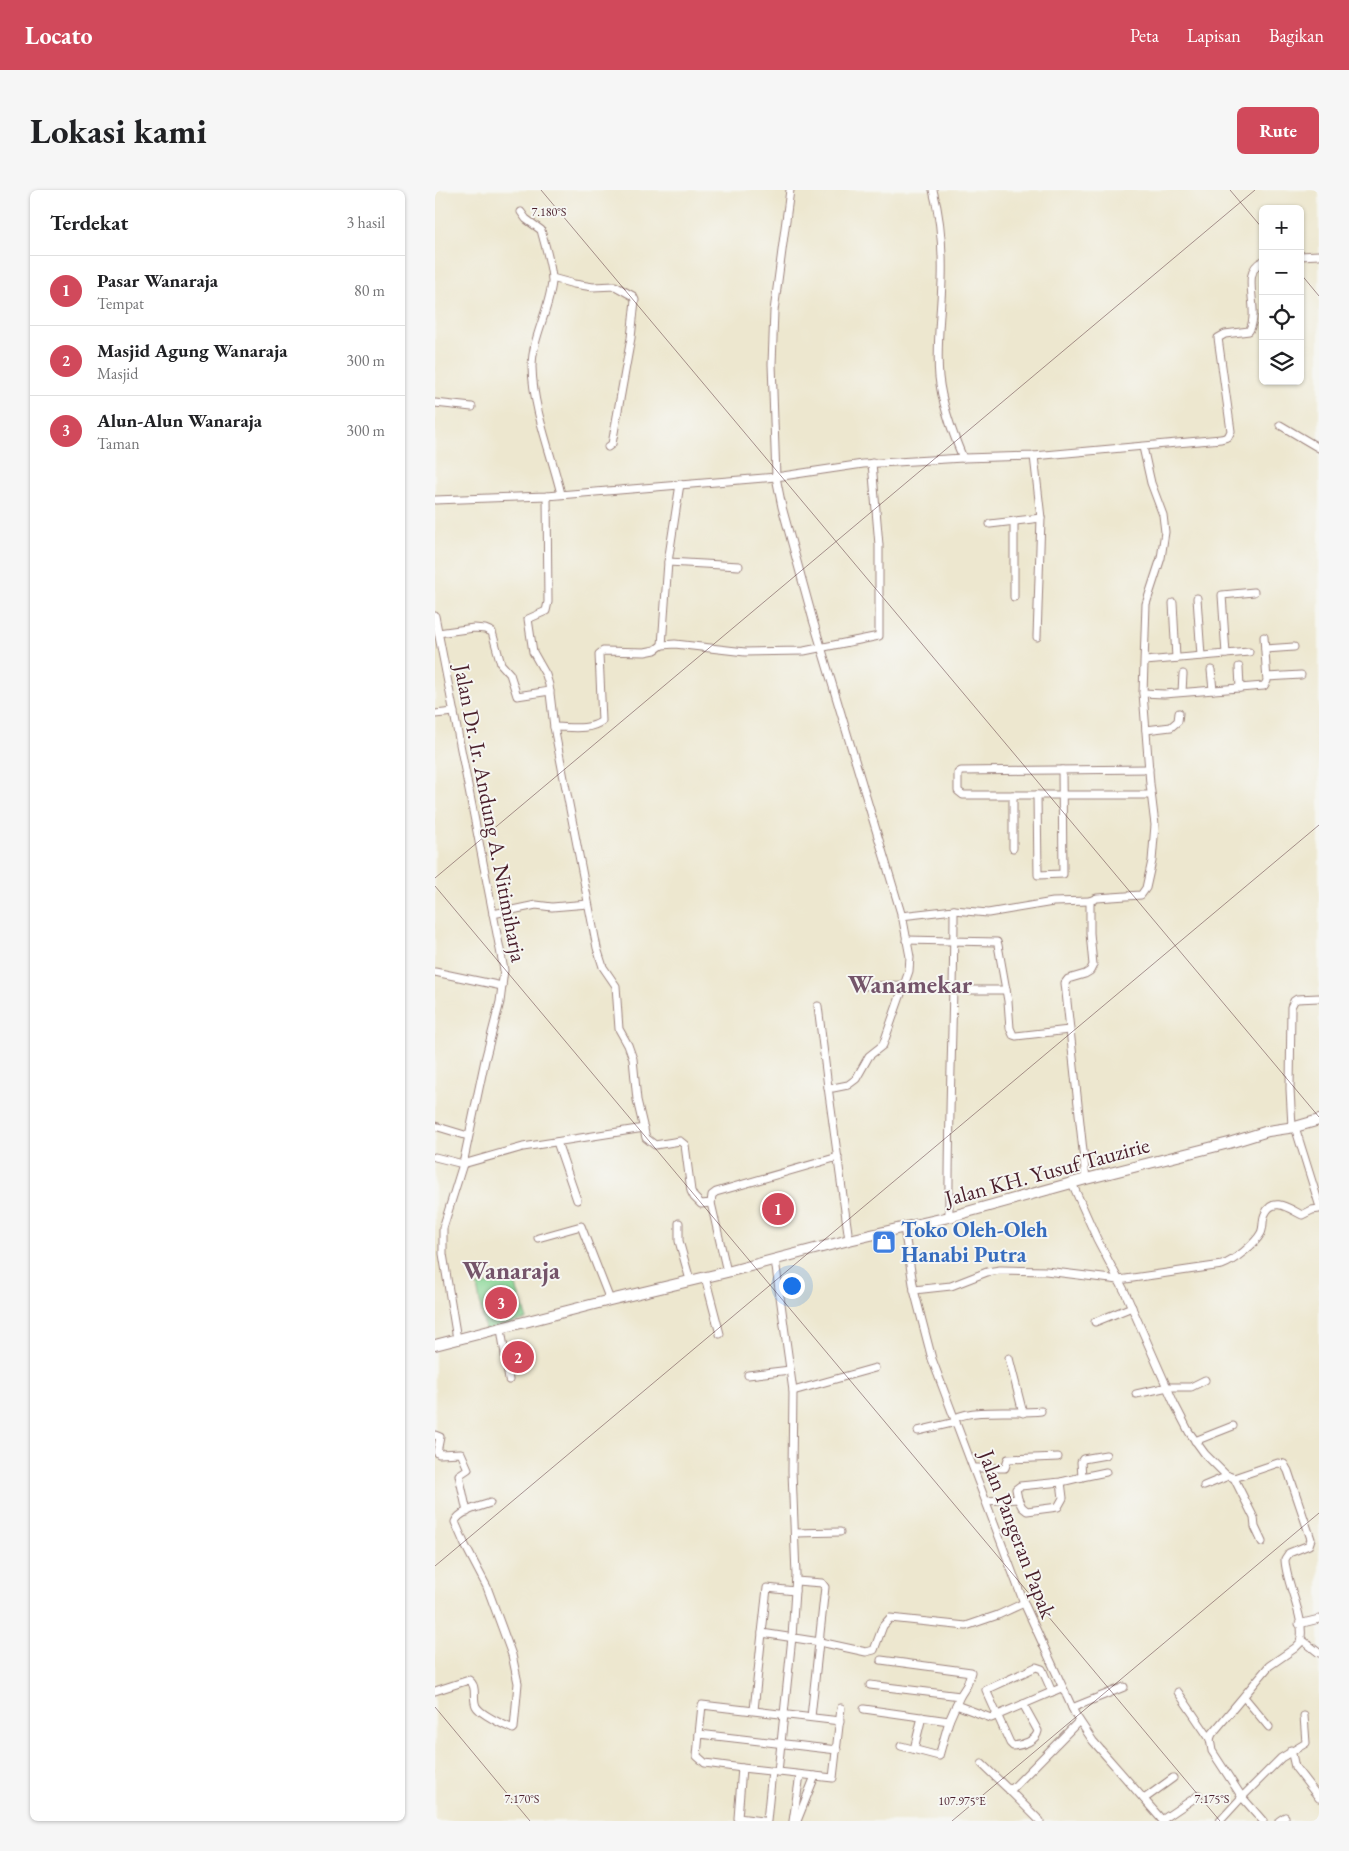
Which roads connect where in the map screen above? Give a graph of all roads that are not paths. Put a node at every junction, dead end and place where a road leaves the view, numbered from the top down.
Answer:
1 (790, 190) edge
2 (933, 190) edge
3 (521, 212) dead end
4 (1319, 255) edge
5 (1304, 256) edge
6 (1259, 263) edge
7 (552, 278) junction
8 (435, 403) edge
9 (473, 407) dead end
10 (1280, 425) dead end
11 (609, 447) dead end
12 (1143, 447) junction
13 (1319, 448) edge
14 (1034, 456) junction
15 (963, 458) junction
16 (872, 463) junction
17 (776, 477) junction
18 (680, 484) junction
19 (561, 494) junction
20 (547, 496) junction
21 (435, 500) edge
22 (1041, 518) junction
23 (1014, 521) junction
24 (990, 524) dead end
25 (667, 562) junction
26 (739, 566) dead end
27 (1254, 592) dead end
28 (1014, 597) dead end
29 (1197, 598) dead end
30 (1173, 603) dead end
31 (435, 616) edge
32 (438, 633) junction
33 (1037, 637) dead end
34 (1264, 637) dead end
35 (662, 644) junction
36 (822, 647) junction
37 (1294, 647) dead end
38 (1265, 649) junction
39 (1249, 652) dead end
40 (1226, 654) junction
41 (1201, 656) junction
42 (1176, 658) junction
43 (1145, 661) junction
44 (1239, 667) dead end
45 (1211, 670) dead end
46 (1183, 674) dead end
47 (1301, 675) dead end
48 (1267, 677) junction
49 (1240, 688) junction
50 (1213, 690) junction
51 (550, 692) junction
52 (1183, 692) junction
53 (1143, 693) junction
54 (453, 712) junction
55 (1179, 713) dead end
56 (435, 714) edge
57 (554, 727) junction
58 (1146, 730) junction
59 (1062, 770) junction
60 (1149, 770) junction
61 (1013, 795) junction
62 (1037, 795) junction
63 (1062, 795) junction
64 (1151, 795) junction
65 (1013, 848) dead end
66 (1091, 901) junction
67 (588, 904) junction
68 (954, 910) junction
69 (493, 914) junction
70 (901, 916) junction
71 (907, 940) junction
72 (954, 940) junction
73 (435, 972) edge
74 (904, 985) junction
75 (502, 986) junction
76 (860, 986) dead end
77 (953, 990) junction
78 (1006, 990) junction
79 (1319, 998) edge
80 (818, 1006) dead end
81 (1069, 1030) junction
82 (828, 1087) junction
83 (1319, 1120) edge
84 (435, 1126) edge
85 (1294, 1127) junction
86 (644, 1128) junction
87 (468, 1136) junction
88 (557, 1142) junction
89 (435, 1157) edge
90 (839, 1157) junction
91 (463, 1164) junction
92 (1086, 1179) junction
93 (1073, 1183) junction
94 (577, 1200) dead end
95 (711, 1203) junction
96 (1319, 1204) edge
97 (1319, 1209) edge
98 (949, 1216) junction
99 (679, 1224) dead end
100 (903, 1228) junction
101 (538, 1238) dead end
102 (849, 1240) junction
103 (775, 1260) junction
104 (727, 1272) junction
105 (705, 1277) junction
106 (690, 1280) junction
107 (1119, 1280) junction
108 (914, 1290) junction
109 (610, 1300) junction
110 (1132, 1307) junction
111 (1095, 1322) dead end
112 (501, 1328) junction
113 (721, 1334) dead end
114 (457, 1339) junction
115 (435, 1346) edge
116 (1009, 1358) dead end
117 (875, 1368) dead end
118 (790, 1370) junction
119 (748, 1375) dead end
120 (509, 1380) dead end
121 (1205, 1380) dead end
122 (1168, 1387) junction
123 (793, 1391) junction
124 (1136, 1394) dead end
125 (1041, 1411) dead end
126 (1023, 1413) junction
127 (956, 1420) junction
128 (1233, 1426) dead end
129 (919, 1431) dead end
130 (435, 1435) edge
131 (1195, 1442) junction
132 (1106, 1455) dead end
133 (1059, 1457) dead end
134 (974, 1468) junction
135 (1106, 1472) dead end
136 (1082, 1477) junction
137 (1231, 1477) junction
138 (1061, 1482) junction
139 (1204, 1486) dead end
140 (1018, 1499) junction
141 (986, 1501) junction
142 (490, 1504) dead end
143 (467, 1512) junction
144 (840, 1532) dead end
145 (795, 1533) junction
146 (1262, 1542) dead end
147 (796, 1581) junction
148 (795, 1591) junction
149 (1024, 1603) junction
150 (1319, 1619) edge
151 (1299, 1624) junction
152 (762, 1633) junction
153 (792, 1637) junction
154 (1301, 1639) junction
155 (820, 1642) junction
156 (1319, 1653) edge
157 (881, 1660) dead end
158 (870, 1685) dead end
159 (1124, 1687) dead end
160 (1061, 1688) junction
161 (435, 1691) edge
162 (1052, 1692) junction
163 (1178, 1692) dead end
164 (960, 1696) junction
165 (1244, 1698) junction
166 (1023, 1704) junction
167 (956, 1705) junction
168 (841, 1708) dead end
169 (1072, 1708) junction
170 (864, 1709) dead end
171 (754, 1710) junction
172 (784, 1714) junction
173 (997, 1715) junction
174 (1304, 1716) dead end
175 (811, 1717) junction
176 (922, 1717) junction
177 (840, 1721) junction
178 (949, 1721) junction
179 (1079, 1721) junction
180 (1269, 1727) dead end
181 (699, 1734) junction
182 (1210, 1739) junction
183 (781, 1744) junction
184 (901, 1746) dead end
185 (914, 1749) junction
186 (837, 1750) junction
187 (1291, 1750) junction
188 (982, 1764) dead end
189 (742, 1768) junction
190 (775, 1771) junction
191 (800, 1775) junction
192 (815, 1776) junction
193 (1173, 1778) dead end
194 (1009, 1790) junction
195 (1199, 1795) dead end
196 (1242, 1797) junction
197 (1319, 1798) edge
198 (1144, 1799) junction
199 (1163, 1820) edge
200 (1222, 1820) edge
201 (762, 1821) edge
202 (767, 1821) edge
203 (795, 1821) edge
204 (1040, 1821) edge
205 (1263, 1821) edge

1 - 17 street
2 - 15 street
3 - 7 street
4 - 5 street
6 - 12 street
7 - 11 street
7 - 19 street
8 - 9 street
10 - 13 street
12 - 14 street
12 - 43 street
14 - 15 street
14 - 22 street
15 - 16 street
16 - 17 street
16 - 36 street
17 - 18 street
17 - 36 street
18 - 19 street
18 - 25 street
19 - 20 street
20 - 21 street
20 - 51 street
22 - 23 street
22 - 33 street
23 - 24 street
23 - 28 street
25 - 26 street
25 - 35 street
27 - 40 street
29 - 41 street
30 - 42 street
31 - 32 street, Jalan Dr. Ir. Andung A. Nitimiharja
32 - 51 street
32 - 54 street, Jalan Dr. Ir. Andung A. Nitimiharja
34 - 38 street
35 - 36 street
35 - 57 street
36 - 70 street
37 - 38 street
38 - 48 street
39 - 40 street
40 - 41 street
41 - 42 street
42 - 43 street
43 - 53 street
44 - 49 street
45 - 50 street
46 - 52 street
47 - 48 street
48 - 49 street
49 - 50 street
50 - 52 street
51 - 57 street
52 - 53 street
53 - 58 street
54 - 56 street
54 - 69 street, Jalan Dr. Ir. Andung A. Nitimiharja
55 - 58 street
57 - 67 street
58 - 60 street
59 - 60 street
59 - 61 street
59 - 63 street
60 - 64 street
61 - 62 street
61 - 65 street
62 - 63 street
62 - 63 street
63 - 64 street
64 - 66 street
66 - 68 street
66 - 81 street
67 - 69 street
67 - 86 street
68 - 70 street
68 - 72 street
69 - 75 street, Jalan Dr. Ir. Andung A. Nitimiharja
70 - 71 street
71 - 72 street
71 - 74 street
72 - 77 street
72 - 78 street
73 - 75 street
74 - 76 street
74 - 82 street
75 - 87 street, Jalan Dr. Ir. Andung A. Nitimiharja
77 - 78 street
77 - 98 street
78 - 81 street
79 - 85 street
80 - 82 street
81 - 92 street
82 - 90 street
83 - 85 main road, Jalan KH. Yusuf Tauzirie
84 - 87 street
85 - 92 main road, Jalan KH. Yusuf Tauzirie
85 - 96 street
86 - 88 street
86 - 95 street
87 - 91 street, Jalan Dr. Ir. Andung A. Nitimiharja
88 - 91 street
88 - 94 street
89 - 91 street
90 - 95 street
90 - 102 street
91 - 114 street, Jalan Dr. Ir. Andung A. Nitimiharja
92 - 93 main road, Jalan KH. Yusuf Tauzirie
93 - 98 main road, Jalan KH. Yusuf Tauzirie
93 - 107 street
95 - 104 street
97 - 107 street
98 - 100 main road, Jalan KH. Yusuf Tauzirie
99 - 106 street
100 - 102 main road, Jalan KH. Yusuf Tauzirie
100 - 108 street, Jalan Pangeran Papak
101 - 109 street
102 - 103 main road, Jalan KH. Yusuf Tauzirie
103 - 104 main road, Jalan KH. Yusuf Tauzirie
103 - 118 street
104 - 105 main road, Jalan KH. Yusuf Tauzirie
105 - 106 main road, Jalan KH. Yusuf Tauzirie
105 - 113 street
106 - 109 main road, Jalan KH. Yusuf Tauzirie
107 - 108 street
107 - 110 street
108 - 127 street, Jalan Pangeran Papak
109 - 112 main road, Jalan KH. Yusuf Tauzirie
110 - 111 street
110 - 122 street
112 - 114 main road, Jalan KH. Yusuf Tauzirie
112 - 120 street
114 - 115 main road, Jalan KH. Yusuf Tauzirie
116 - 126 street
117 - 123 street
118 - 119 street
118 - 123 street
121 - 122 street
122 - 124 street
122 - 131 street
123 - 145 street
125 - 126 street
126 - 127 street
127 - 129 street
127 - 134 street, Jalan Pangeran Papak
128 - 131 street
130 - 143 street
131 - 137 street
132 - 136 street
133 - 134 street
134 - 141 street, Jalan Pangeran Papak
135 - 136 street
136 - 138 street
137 - 139 street
137 - 146 street
137 - 151 street
138 - 140 street
138 - 140 street
140 - 141 street
141 - 149 street, Jalan Pangeran Papak
142 - 143 street
143 - 161 street
144 - 145 street
145 - 147 street
147 - 148 street
147 - 155 street
148 - 152 street
148 - 153 street
149 - 155 street
149 - 160 street, Jalan Pangeran Papak
150 - 151 street
151 - 154 street
152 - 153 street
152 - 171 street
153 - 155 street
153 - 172 street
154 - 156 street
154 - 165 street
155 - 175 street
157 - 164 street
158 - 164 street
159 - 169 street
160 - 162 street
160 - 169 street, Jalan Pangeran Papak
162 - 166 street
162 - 173 street
163 - 182 street
164 - 167 street
165 - 180 street
165 - 182 street
166 - 173 street
166 - 173 street
167 - 173 street
167 - 178 street
168 - 177 street
169 - 179 street, Jalan Pangeran Papak
170 - 176 street
171 - 172 street
171 - 181 street
172 - 175 street
172 - 183 street
174 - 187 street
175 - 177 street
176 - 178 street
176 - 185 street
177 - 186 street
178 - 185 street
179 - 194 street
179 - 198 street, Jalan Pangeran Papak
181 - 183 street
181 - 189 street
182 - 196 street
183 - 186 street
183 - 190 street
184 - 185 street
186 - 192 street
187 - 196 street
187 - 197 street
188 - 194 street
189 - 190 street
189 - 201 street
190 - 191 street
190 - 202 street
191 - 192 street
191 - 203 street
192 - 203 street
193 - 198 street
194 - 204 street
195 - 199 street
196 - 200 street
196 - 205 street
198 - 199 street, Jalan Pangeran Papak

